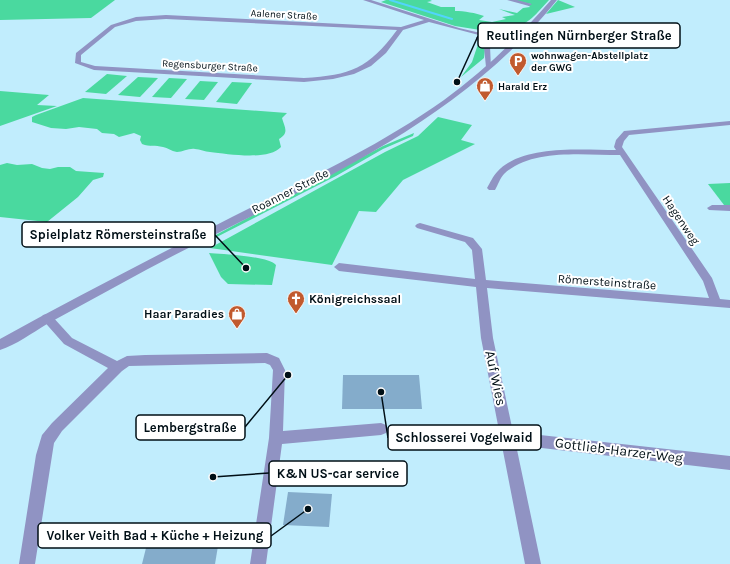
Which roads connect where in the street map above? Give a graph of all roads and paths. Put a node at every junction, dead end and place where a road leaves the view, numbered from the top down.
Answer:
1 (366, 0) edge
2 (510, 0) edge
3 (554, 0) edge
4 (530, 4) dead end
5 (136, 19) joint
6 (430, 20) junction
7 (529, 26) junction
8 (401, 29) junction
9 (457, 29) junction
10 (478, 38) junction
11 (510, 43) junction
12 (489, 66) junction
13 (730, 123) edge
14 (621, 154) junction
15 (492, 188) dead end
16 (712, 208) dead end
17 (730, 208) edge
18 (420, 226) dead end
19 (339, 267) dead end
20 (482, 285) junction
21 (716, 303) junction
22 (730, 304) edge
23 (47, 318) junction
24 (0, 345) edge
25 (117, 367) junction
26 (382, 429) dead end
27 (276, 438) junction
28 (508, 438) junction
29 (730, 463) edge
30 (27, 564) edge
31 (258, 564) edge
32 (533, 564) edge

1 - 6 street
2 - 4 street
3 - 7 street, Roanner Straße
5 - 8 street, Aalener Straße
5 - 8 street, Regensburger Straße
6 - 8 street, Aalener Straße
6 - 9 street
7 - 9 street
7 - 11 street, Roanner Straße
9 - 10 street
9 - 11 street
10 - 11 street
10 - 12 street
11 - 12 street, Roanner Straße
12 - 23 street, Roanner Straße
13 - 14 street
14 - 15 street
14 - 21 street, Hagenweg
16 - 17 street
18 - 20 street
19 - 20 street, Römersteinstraße
20 - 21 street, Römersteinstraße
20 - 28 street, Auf Wies
21 - 22 street, Römersteinstraße
23 - 24 street, Roanner Straße
23 - 25 street
25 - 27 street
25 - 30 street
26 - 27 street
27 - 31 street
28 - 29 street, Gottlieb-Harzer-Weg
28 - 32 street, Auf Wies

